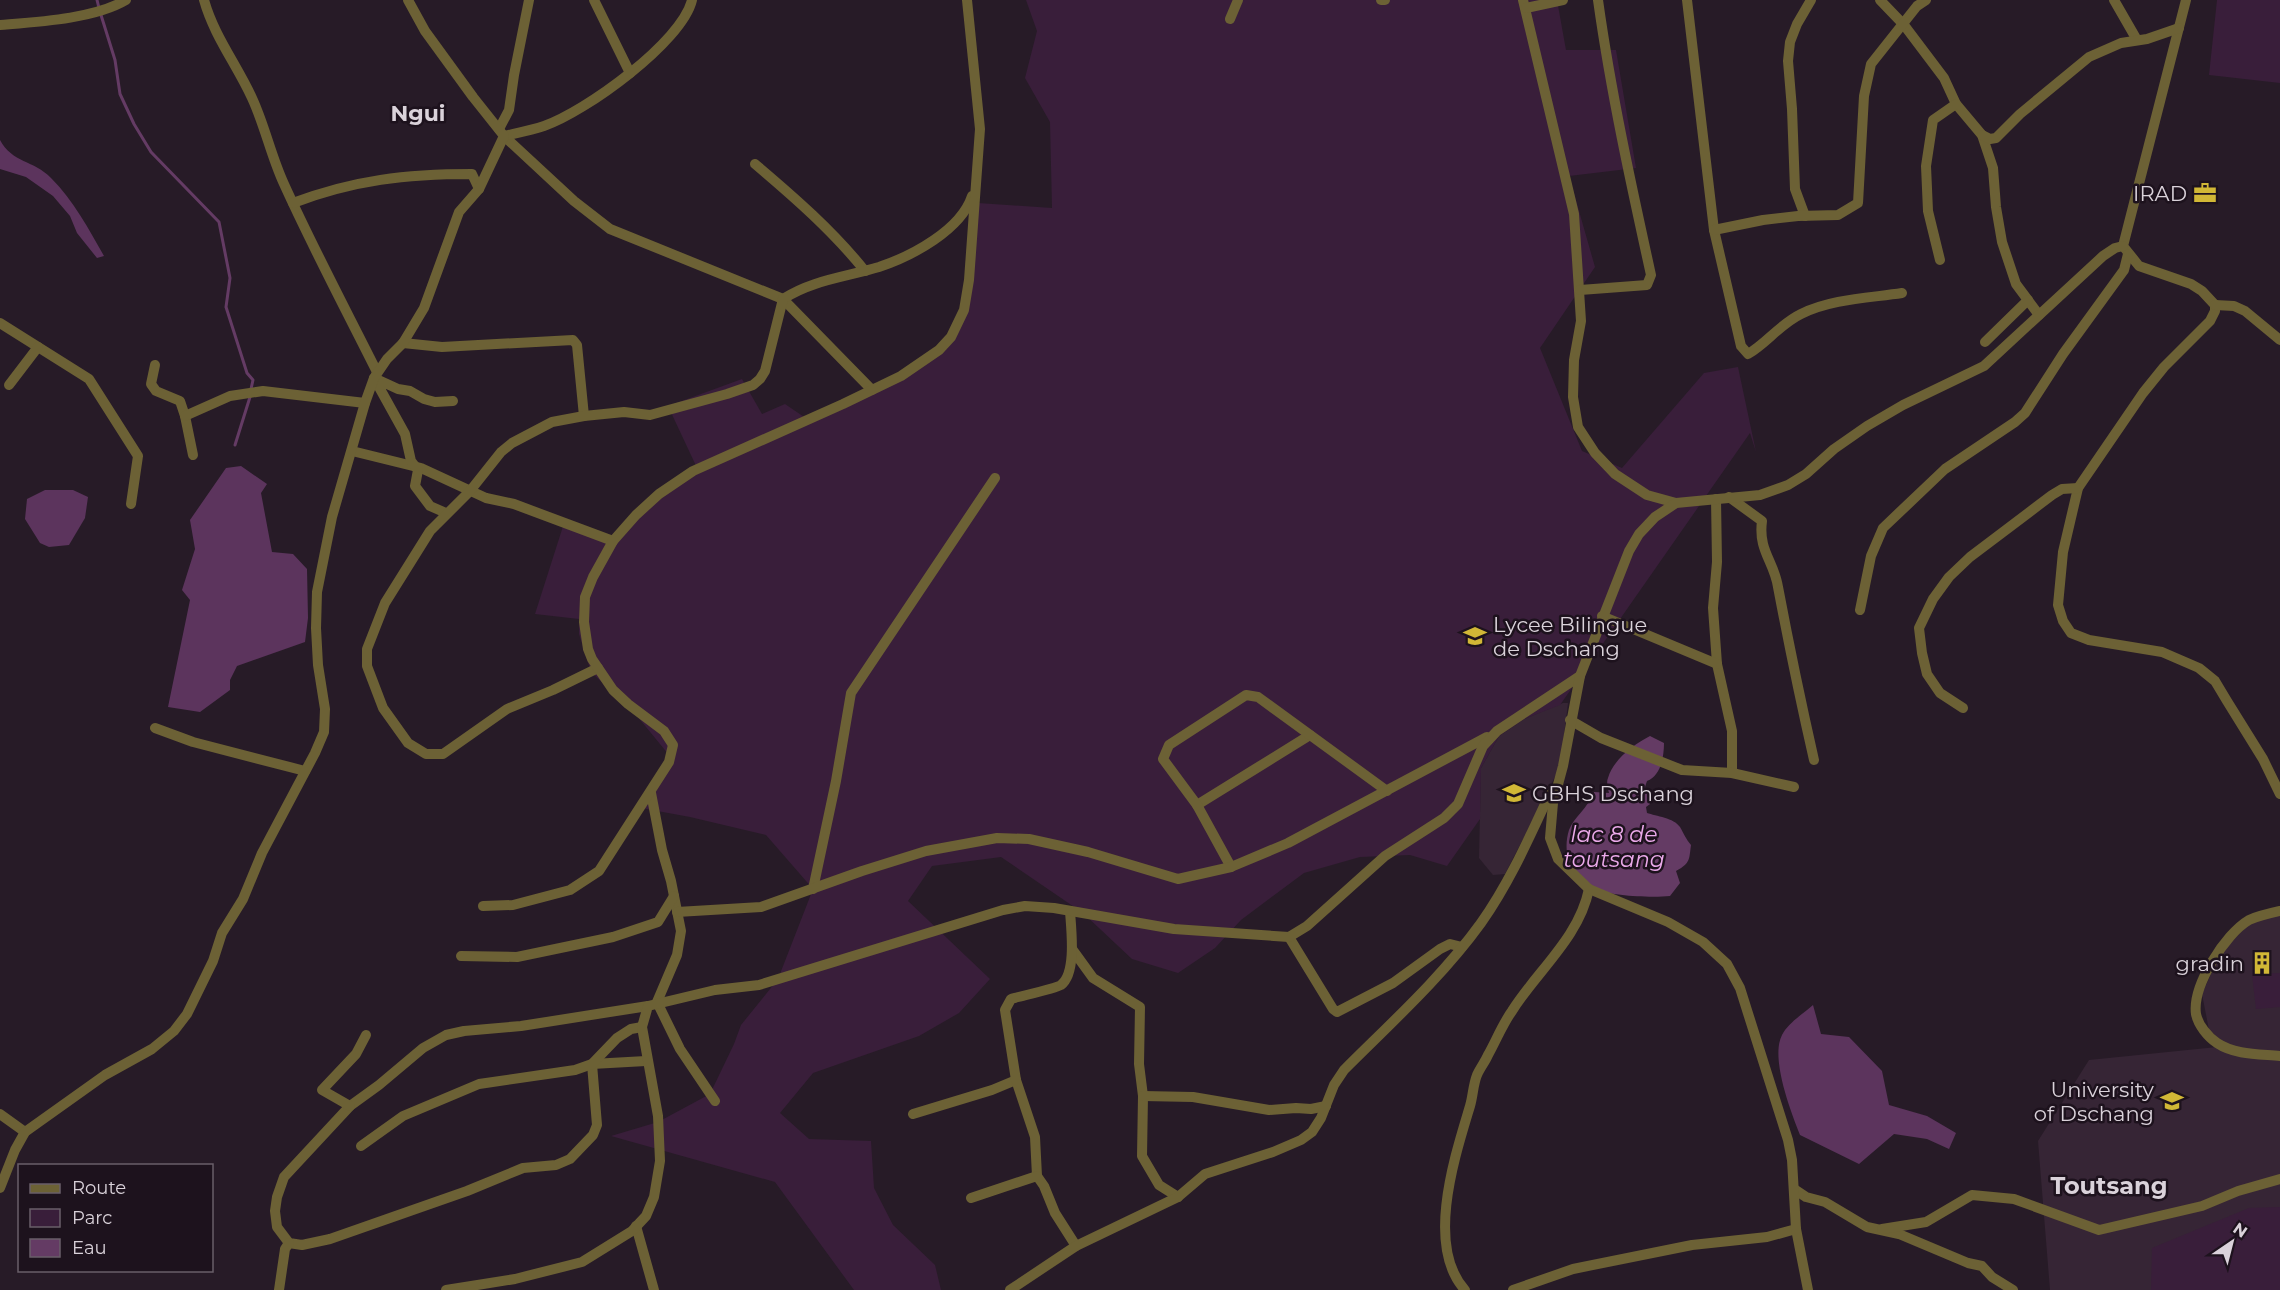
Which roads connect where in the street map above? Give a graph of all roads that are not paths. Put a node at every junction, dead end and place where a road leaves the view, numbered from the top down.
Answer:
1 (126, 0) edge
2 (204, 0) edge
3 (408, 0) edge
4 (529, 0) edge
5 (594, 0) edge
6 (692, 0) edge
7 (967, 0) edge
8 (1238, 0) edge
9 (1563, 0) edge
10 (1598, 0) edge
11 (1687, 0) edge
12 (1811, 0) edge
13 (1880, 0) edge
14 (1926, 0) edge
15 (2114, 0) edge
16 (2186, 0) edge
17 (1524, 4) edge
18 (1230, 19) dead end
19 (0, 25) edge
20 (1904, 26) junction
21 (2179, 28) junction
22 (2137, 40) junction
23 (630, 73) junction
24 (1956, 104) junction
25 (502, 133) junction
26 (1982, 135) junction
27 (755, 164) dead end
28 (976, 183) junction
29 (478, 189) junction
30 (292, 203) junction
31 (1805, 216) junction
32 (1714, 230) junction
33 (2126, 250) junction
34 (1940, 260) dead end
35 (865, 271) junction
36 (1580, 290) junction
37 (1902, 292) dead end
38 (783, 299) junction
39 (2028, 300) junction
40 (2215, 305) junction
41 (2039, 315) junction
42 (0, 323) edge
43 (2280, 340) edge
44 (1985, 342) dead end
45 (403, 343) junction
46 (38, 347) junction
47 (154, 365) dead end
48 (374, 378) junction
49 (9, 385) dead end
50 (872, 390) junction
51 (453, 401) dead end
52 (366, 404) junction
53 (186, 416) junction
54 (584, 416) junction
55 (352, 451) junction
56 (193, 455) dead end
57 (413, 466) junction
58 (995, 478) dead end
59 (2078, 488) junction
60 (470, 491) junction
61 (1729, 497) junction
62 (1716, 499) junction
63 (1676, 503) junction
64 (131, 504) dead end
65 (446, 513) junction
66 (613, 542) junction
67 (1860, 610) dead end
68 (1602, 616) junction
69 (1717, 664) junction
70 (598, 668) junction
71 (1580, 676) junction
72 (1963, 708) dead end
73 (1570, 720) junction
74 (155, 728) dead end
75 (1497, 731) junction
76 (1310, 735) junction
77 (1814, 760) dead end
78 (1563, 766) junction
79 (305, 771) junction
80 (1732, 773) junction
81 (1794, 787) dead end
82 (1387, 791) junction
83 (651, 793) junction
84 (2280, 794) edge
85 (1197, 806) junction
86 (1231, 867) junction
87 (813, 889) junction
88 (1588, 889) junction
89 (674, 896) junction
90 (483, 906) dead end
91 (1070, 911) junction
92 (2280, 911) edge
93 (677, 912) junction
94 (1289, 937) junction
95 (1462, 946) junction
96 (1072, 949) junction
97 (461, 956) dead end
98 (652, 1004) junction
99 (642, 1027) junction
100 (366, 1035) dead end
101 (2280, 1056) edge
102 (646, 1061) junction
103 (592, 1064) junction
104 (1016, 1080) junction
105 (1143, 1096) junction
106 (715, 1101) dead end
107 (350, 1106) junction
108 (1326, 1106) junction
109 (0, 1114) edge
110 (913, 1114) dead end
111 (25, 1132) junction
112 (361, 1146) dead end
113 (1037, 1176) junction
114 (2280, 1179) edge
115 (0, 1184) edge
116 (1794, 1189) junction
117 (1178, 1197) junction
118 (971, 1198) dead end
119 (636, 1226) junction
120 (1796, 1229) junction
121 (1882, 1229) junction
122 (289, 1243) junction
123 (1076, 1246) junction
124 (279, 1290) edge
125 (446, 1290) edge
126 (654, 1290) edge
127 (1010, 1290) edge
128 (1465, 1290) edge
129 (1513, 1290) edge
130 (1808, 1290) edge
131 (2013, 1290) edge

1 - 19 street
2 - 30 street
3 - 25 street
4 - 25 street
5 - 23 street
6 - 23 street
7 - 28 street
8 - 18 street
9 - 17 street
10 - 36 street
11 - 32 street
12 - 31 street
13 - 20 street
14 - 20 street
15 - 22 street
16 - 21 street
17 - 36 street
20 - 24 street
20 - 31 street
21 - 22 street
21 - 33 street
22 - 26 street
23 - 25 street
24 - 26 street
24 - 34 street
25 - 29 street
25 - 38 street
26 - 39 street
27 - 35 street
28 - 35 street
28 - 50 street
29 - 30 street
29 - 45 street
30 - 48 street
31 - 32 street
32 - 37 street
33 - 40 street
33 - 41 street
33 - 67 street
35 - 38 street
36 - 63 street
38 - 50 street
38 - 54 street
39 - 41 street
39 - 44 street
40 - 43 street
40 - 59 street
41 - 61 street
42 - 46 street
45 - 48 street
45 - 54 street
46 - 49 street
46 - 64 street
47 - 53 street
48 - 51 street
48 - 52 street
48 - 57 street
50 - 66 street
52 - 53 street
52 - 55 street
53 - 56 street
54 - 60 street
55 - 57 street
55 - 79 street
57 - 60 street
57 - 65 street
58 - 87 street
59 - 72 street
59 - 84 street
60 - 65 street
60 - 66 street
61 - 62 street
61 - 77 street
62 - 63 street
62 - 69 street
63 - 68 street
65 - 70 street
66 - 70 street
68 - 69 street
68 - 71 street
69 - 80 street
70 - 83 street
71 - 73 street
71 - 75 street
73 - 78 street
73 - 80 street
74 - 79 street
75 - 82 street
75 - 94 street
76 - 82 street
76 - 85 street
76 - 85 street
78 - 88 street
78 - 95 street
79 - 111 street
80 - 81 street
82 - 86 street
83 - 89 street
83 - 90 street
85 - 86 street
86 - 87 street
87 - 93 street
88 - 116 street
88 - 128 street
89 - 93 street
89 - 97 street
91 - 94 street
91 - 96 street
91 - 98 street
92 - 101 street
93 - 98 street
94 - 95 street
95 - 108 street
96 - 104 street
96 - 105 street
98 - 99 street
98 - 106 street
98 - 107 street
99 - 102 street
99 - 103 street
100 - 107 street
102 - 103 street
102 - 119 street
103 - 112 street
103 - 122 street
104 - 110 street
104 - 113 street
105 - 108 street
105 - 117 street
107 - 122 street
108 - 117 street
109 - 111 street
111 - 115 street
113 - 118 street
113 - 123 street
114 - 121 street
116 - 120 street
116 - 121 street
117 - 123 street
119 - 125 street
119 - 126 street
120 - 129 street
120 - 130 street
121 - 131 street
122 - 124 street
123 - 127 street

